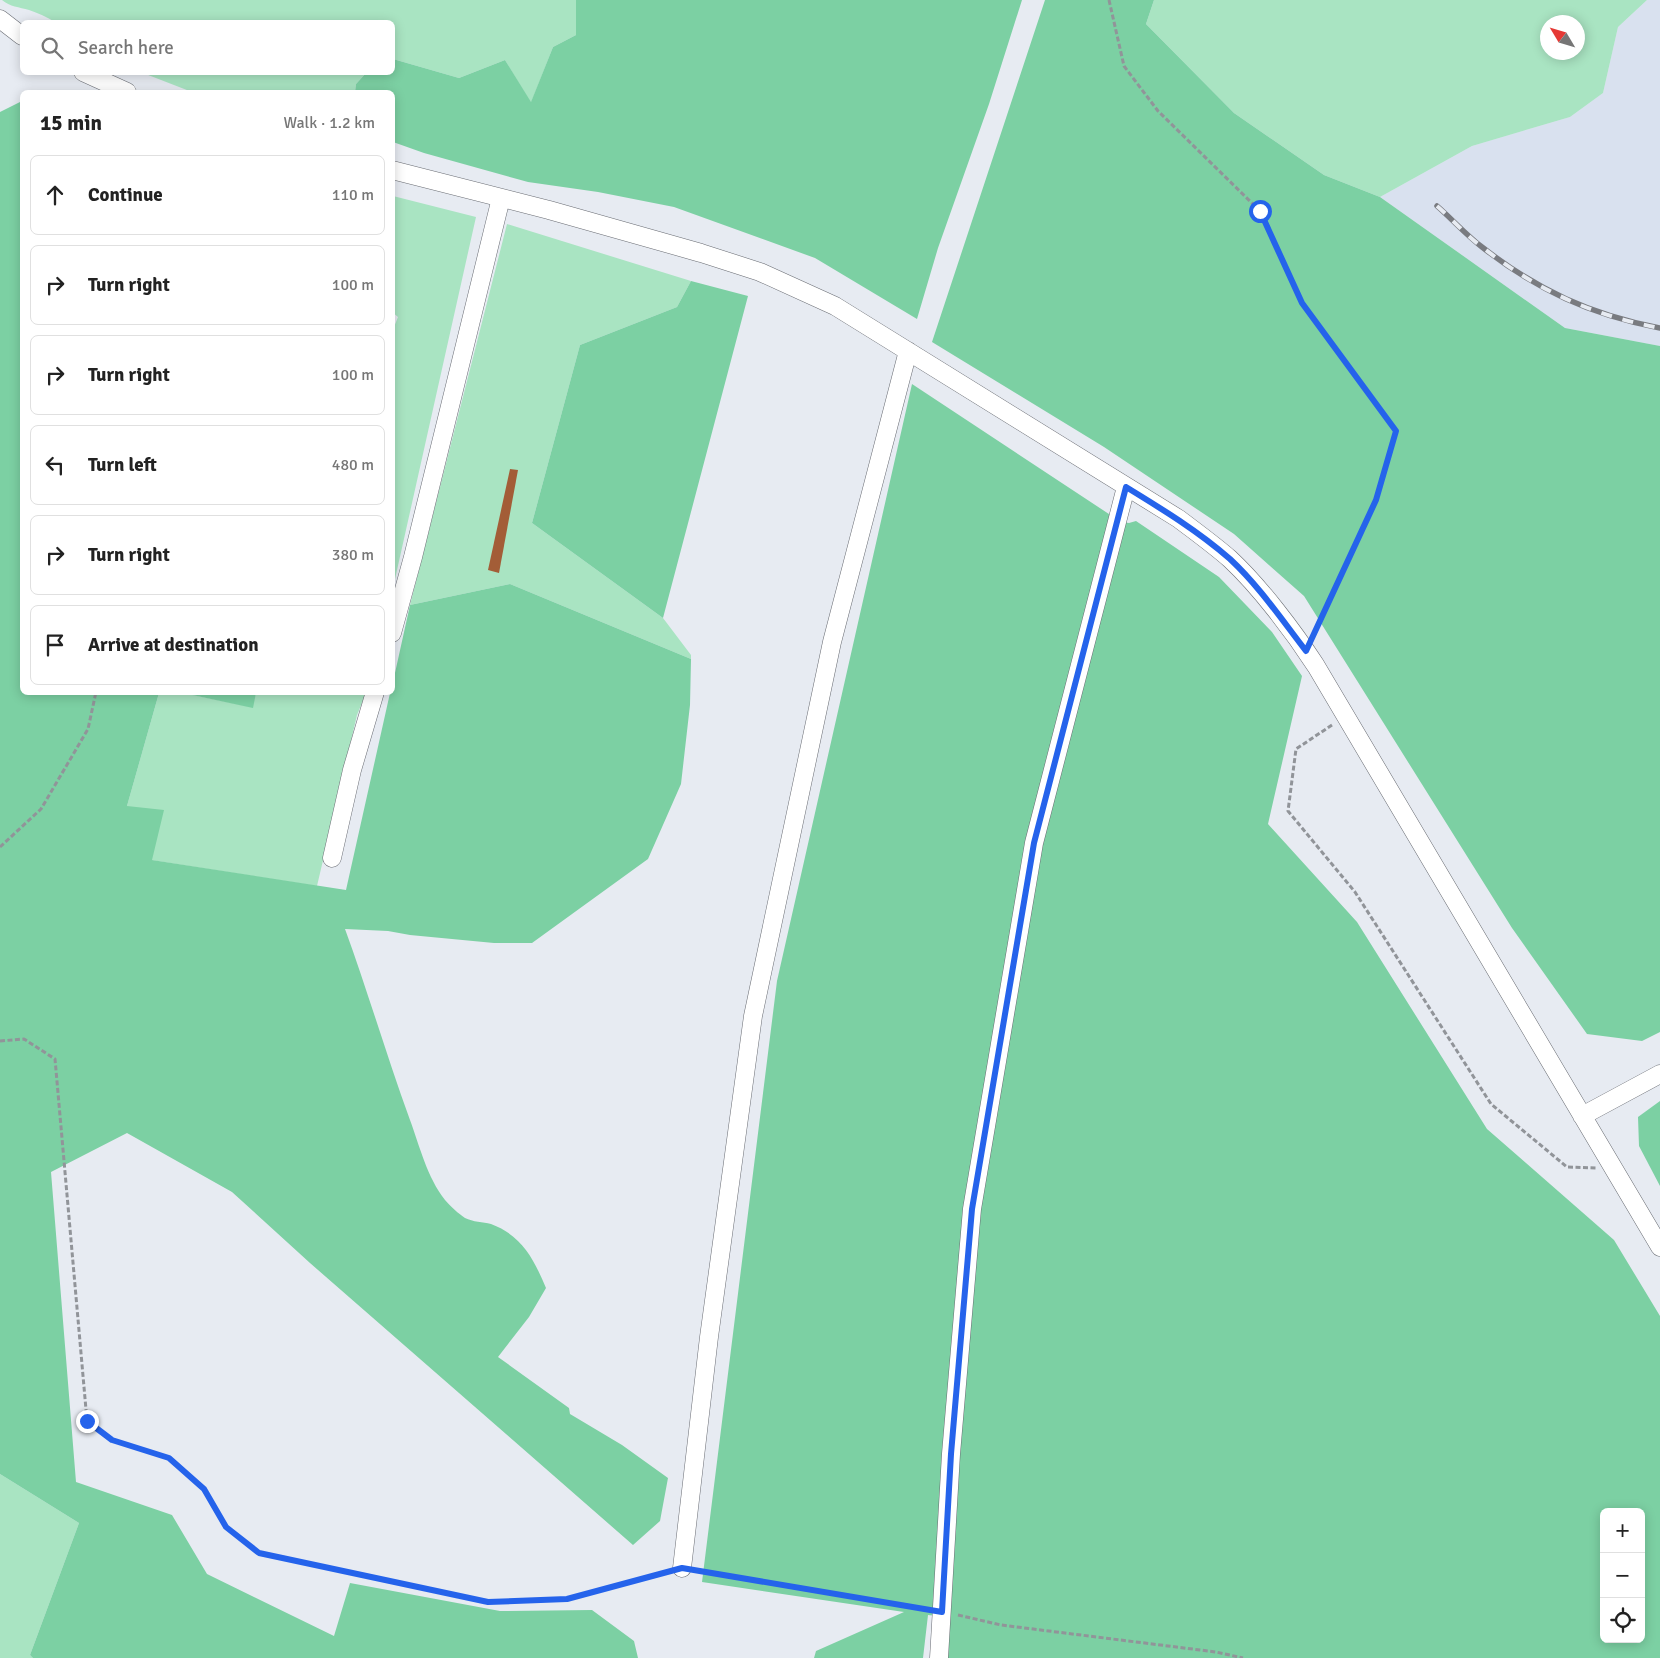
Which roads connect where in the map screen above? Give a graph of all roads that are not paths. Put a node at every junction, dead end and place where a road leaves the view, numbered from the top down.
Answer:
1 (0, 19) edge
2 (20, 34) edge
3 (90, 75) edge
4 (123, 90) edge
5 (395, 171) edge
6 (501, 198) junction
7 (908, 351) junction
8 (1126, 487) junction
9 (395, 622) edge
10 (374, 695) edge
11 (332, 858) dead end
12 (1660, 1074) edge
13 (1582, 1116) junction
14 (1660, 1247) edge
15 (682, 1568) road end
16 (939, 1658) edge

1 - 2 street
3 - 4 street
5 - 6 street
6 - 7 street
6 - 9 street
7 - 8 street
7 - 15 street
8 - 13 street
8 - 16 street
10 - 11 street
12 - 13 street
13 - 14 street

